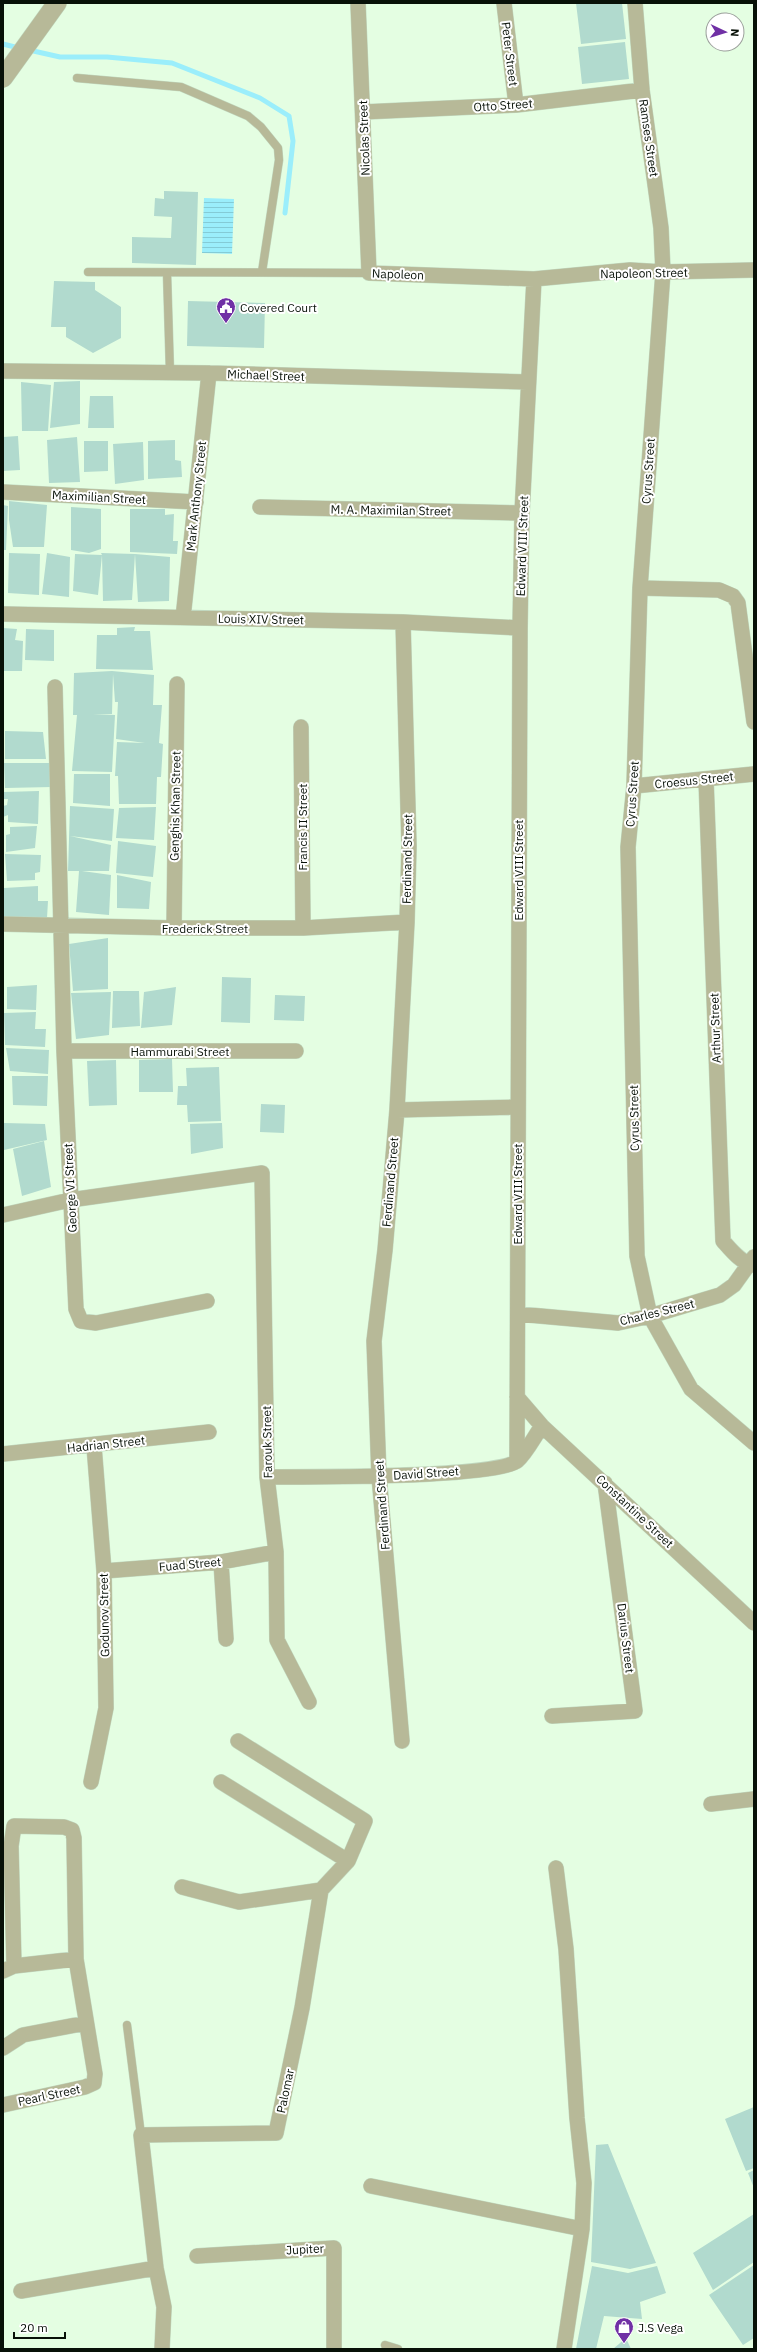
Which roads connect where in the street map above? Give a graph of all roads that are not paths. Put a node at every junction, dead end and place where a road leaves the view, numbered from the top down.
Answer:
1 (358, 3) edge
2 (504, 3) edge
3 (635, 3) edge
4 (54, 7) edge
5 (5, 75) edge
6 (77, 78) dead end
7 (642, 90) junction
8 (516, 105) junction
9 (363, 112) junction
10 (754, 270) edge
11 (88, 272) dead end
12 (262, 272) junction
13 (663, 272) junction
14 (167, 273) junction
15 (369, 273) junction
16 (534, 279) junction
17 (3, 371) edge
18 (170, 373) junction
19 (209, 373) junction
20 (528, 382) junction
21 (3, 492) edge
22 (196, 502) junction
23 (260, 507) dead end
24 (522, 514) junction
25 (640, 588) junction
26 (3, 614) edge
27 (183, 618) junction
28 (403, 622) junction
29 (520, 628) junction
30 (177, 684) dead end
31 (55, 687) dead end
32 (754, 722) edge
33 (301, 727) dead end
34 (754, 774) edge
35 (706, 779) junction
36 (634, 786) junction
37 (407, 922) junction
38 (3, 924) edge
39 (61, 926) junction
40 (174, 928) junction
41 (303, 928) junction
42 (64, 1051) junction
43 (296, 1051) dead end
44 (517, 1107) junction
45 (397, 1110) junction
46 (70, 1200) junction
47 (3, 1215) edge
48 (753, 1262) edge
49 (207, 1301) dead end
50 (518, 1314) junction
51 (650, 1316) junction
52 (517, 1398) junction
53 (542, 1426) junction
54 (209, 1432) dead end
55 (754, 1443) edge
56 (94, 1446) junction
57 (3, 1454) edge
58 (517, 1461) junction
59 (378, 1476) junction
60 (267, 1478) junction
61 (606, 1483) junction
62 (276, 1552) junction
63 (221, 1562) junction
64 (104, 1571) junction
65 (754, 1623) edge
66 (226, 1639) dead end
67 (309, 1702) dead end
68 (552, 1716) dead end
69 (238, 1740) dead end
70 (402, 1741) dead end
71 (91, 1782) dead end
72 (221, 1782) dead end
73 (754, 1799) edge
74 (711, 1804) dead end
75 (7, 1846) edge
76 (348, 1861) junction
77 (556, 1868) dead end
78 (182, 1887) dead end
79 (321, 1890) junction
80 (8, 1902) edge
81 (76, 1959) junction
82 (9, 1969) edge
83 (86, 2023) junction
84 (127, 2025) dead end
85 (3, 2048) edge
86 (3, 2105) edge
87 (142, 2135) junction
88 (371, 2186) dead end
89 (582, 2229) junction
90 (197, 2256) dead end
91 (156, 2268) junction
92 (21, 2291) dead end
93 (386, 2345) dead end
94 (162, 2349) edge
95 (334, 2349) edge
96 (398, 2349) edge
97 (564, 2349) edge

1 - 9 street, Nicolas Street
2 - 8 street, Peter Street
3 - 7 street, Ramses Street
4 - 5 street
6 - 12 lane
7 - 8 street, Otto Street
7 - 13 street, Ramses Street
8 - 9 street, Otto Street
9 - 15 street, Nicolas Street
10 - 13 street, Napoleon Street
11 - 14 lane, Napoleon
12 - 14 lane, Napoleon
12 - 15 lane, Napoleon
13 - 16 street, Napoleon Street
13 - 25 street, Cyrus Street
14 - 18 lane
15 - 16 street, Napoleon
16 - 20 street, Edward VIII Street
17 - 18 street, Michael Street
18 - 19 street, Michael Street
19 - 20 street, Michael Street
19 - 22 street, Mark Anthony Street
20 - 24 street, Edward VIII Street
21 - 22 street, Maximilian Street
22 - 27 street, Mark Anthony Street
23 - 24 street, M. A. Maximilan Street
24 - 29 street, Edward VIII Street
25 - 32 street
25 - 36 street, Cyrus Street
26 - 27 street, Louis XIV Street
27 - 28 street, Louis XIV Street
28 - 29 street, Louis XIV Street
28 - 37 street, Ferdinand Street
29 - 44 street, Edward VIII Street
30 - 40 street, Genghis Khan Street
31 - 39 street, George VI Street
33 - 41 street, Francis II Street
34 - 35 street, Croesus Street
35 - 36 street, Croesus Street
35 - 48 street, Arthur Street
36 - 51 street, Cyrus Street
37 - 41 street, Frederick Street
37 - 45 street, Ferdinand Street
38 - 39 street, Frederick Street
39 - 40 street, Frederick Street
39 - 42 street, George VI Street
40 - 41 street, Frederick Street
42 - 43 street, Hammurabi Street
42 - 46 street, George VI Street
44 - 45 street
44 - 50 street, Edward VIII Street
45 - 59 street, Ferdinand Street
46 - 47 street
46 - 49 street, George VI Street
46 - 60 street, Farouk Street
48 - 51 street, Charles Street
50 - 51 street, Charles Street
50 - 52 street, Edward VIII Street
51 - 55 street, Cyrus Street
52 - 53 street, Constantine Street
52 - 58 street, Edward VIII Street
53 - 58 street
53 - 61 street, Constantine Street
54 - 56 street, Hadrian Street
56 - 57 street, Hadrian Street
56 - 64 street, Godunov Street
58 - 59 street, David Street
59 - 60 street, David Street
59 - 70 street, Ferdinand Street
60 - 62 street, Farouk Street
61 - 65 street, Constantine Street
61 - 68 street, Darius Street
62 - 63 street, Fuad Street
62 - 67 street, Farouk Street
63 - 64 street, Fuad Street
63 - 66 street
64 - 71 street, Godunov Street
69 - 76 street
72 - 76 street
73 - 74 street
75 - 80 street
75 - 81 street
76 - 79 street
77 - 89 street
78 - 79 street
79 - 87 street, Palomar
80 - 82 street
81 - 82 street
81 - 83 street
83 - 85 street
83 - 86 street, Pearl Street
84 - 87 lane
87 - 91 street
88 - 89 street
89 - 97 street
90 - 95 street, Jupiter
91 - 92 street
91 - 94 street
93 - 96 lane

